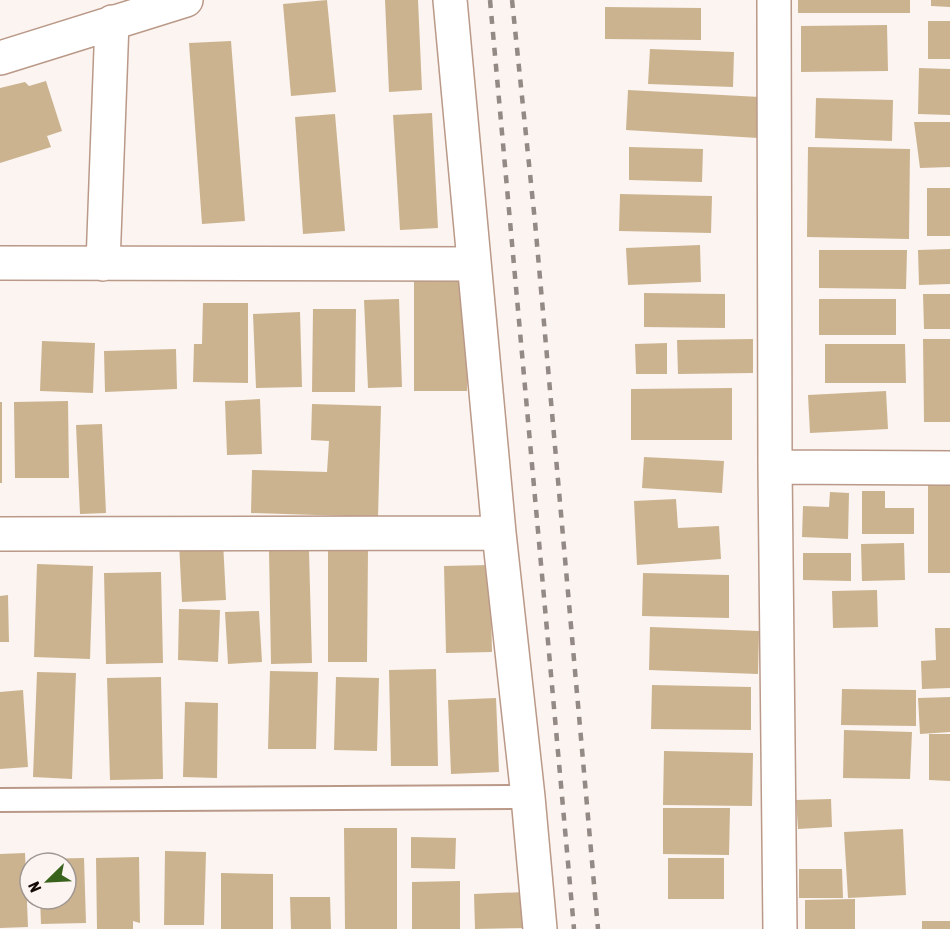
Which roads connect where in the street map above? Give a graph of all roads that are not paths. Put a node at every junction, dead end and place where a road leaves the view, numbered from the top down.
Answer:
1 (186, 0) edge
2 (450, 0) edge
3 (774, 0) edge
4 (112, 22) junction
5 (0, 58) edge
6 (0, 263) edge
7 (103, 264) junction
8 (474, 264) junction
9 (775, 467) junction
10 (950, 468) edge
11 (499, 533) junction
12 (0, 534) edge
13 (528, 797) junction
14 (0, 800) edge
15 (540, 929) edge
16 (780, 929) edge

1 - 4 street
2 - 8 street
3 - 9 street
4 - 5 street
4 - 7 street
6 - 7 street
7 - 8 street
8 - 11 street
9 - 10 street
9 - 16 street
11 - 12 street
11 - 13 street
13 - 14 lane
13 - 15 street

